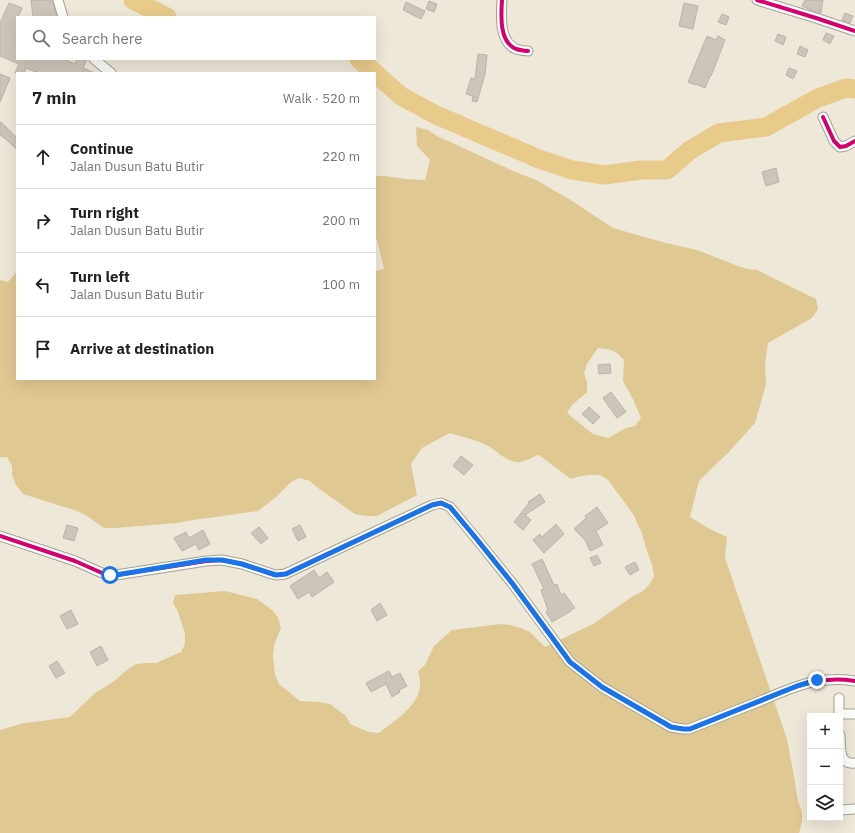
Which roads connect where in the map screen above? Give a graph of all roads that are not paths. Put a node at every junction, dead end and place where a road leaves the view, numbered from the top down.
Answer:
1 (58, 0) edge
2 (502, 0) edge
3 (756, 0) edge
4 (63, 16) edge
5 (855, 31) edge
6 (528, 52) dead end
7 (95, 60) edge
8 (110, 72) edge
9 (823, 117) dead end
10 (855, 141) edge
11 (0, 536) edge
12 (855, 681) edge
13 (839, 698) dead end
14 (839, 713) edge
15 (855, 714) edge
16 (843, 715) edge
17 (841, 749) edge
18 (855, 763) edge
19 (855, 809) edge
20 (843, 810) edge

1 - 4 street
2 - 6 street
3 - 5 street
7 - 8 street
9 - 10 street
11 - 12 street
13 - 14 street
15 - 16 street
17 - 18 street
19 - 20 street

